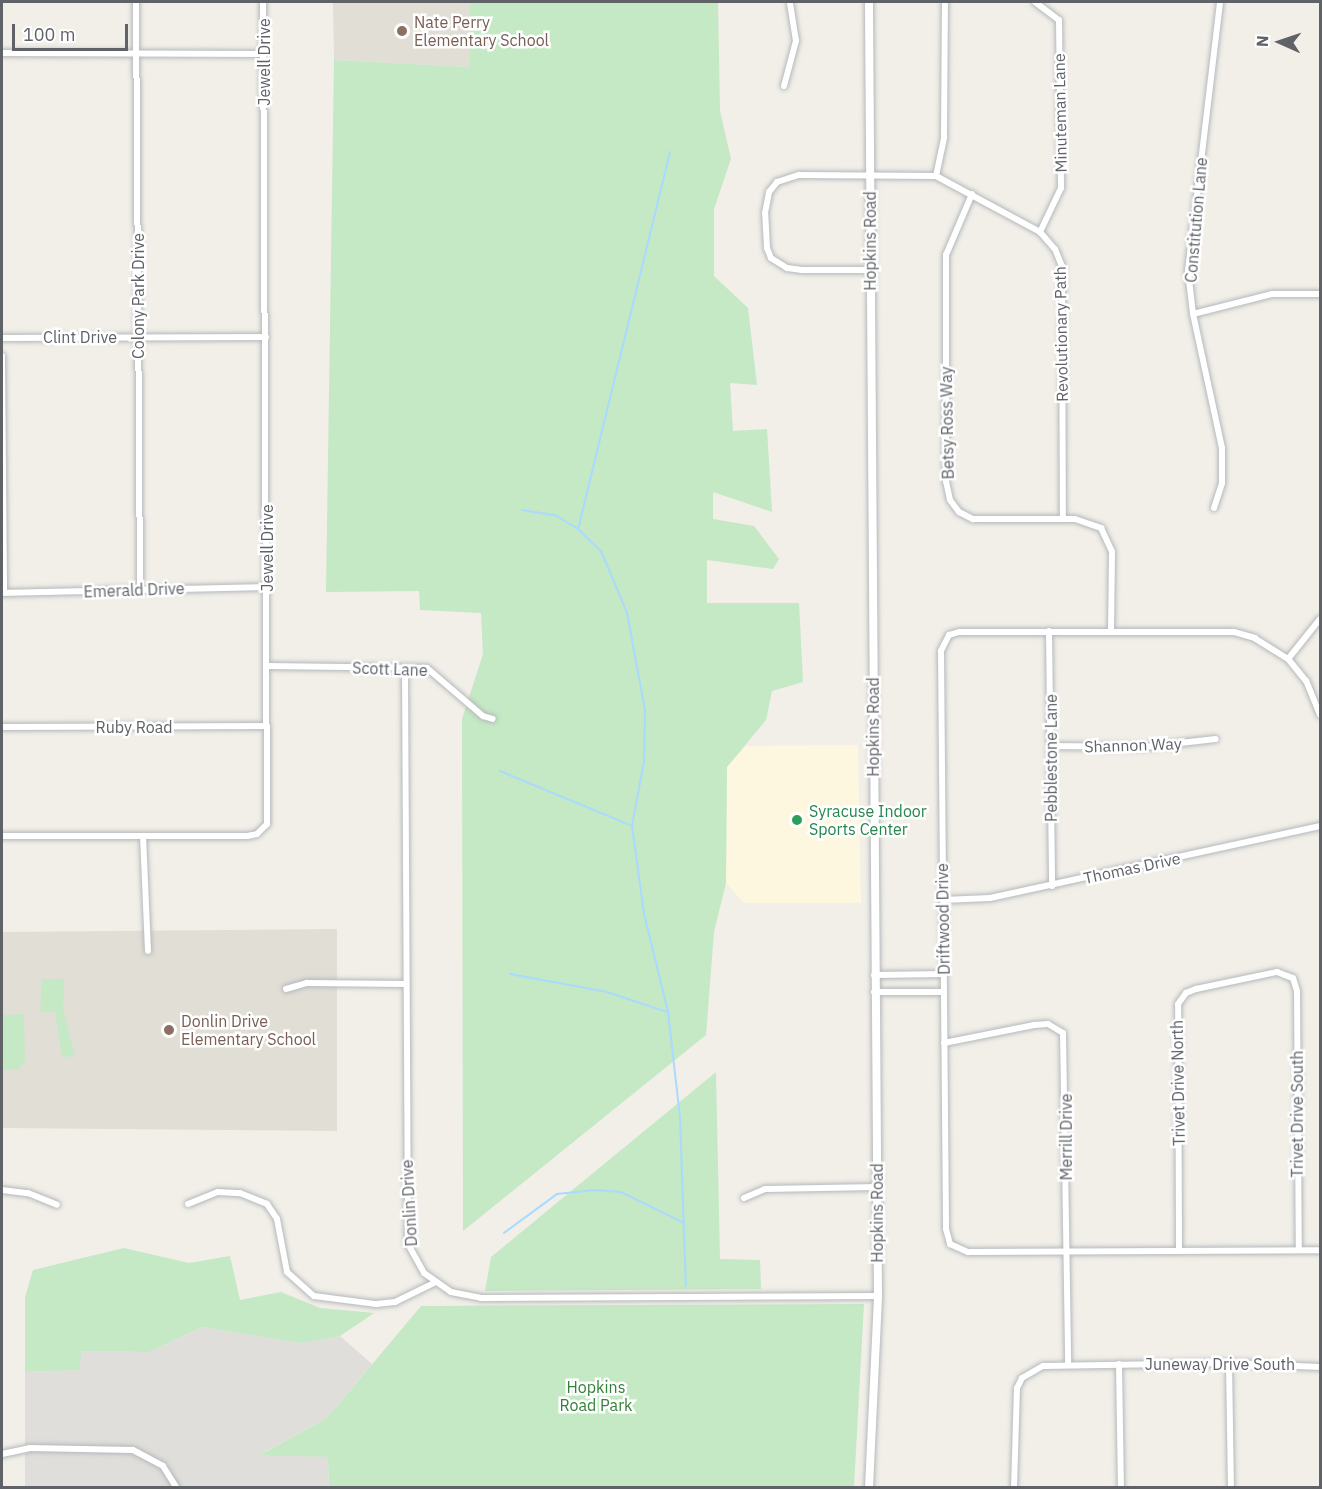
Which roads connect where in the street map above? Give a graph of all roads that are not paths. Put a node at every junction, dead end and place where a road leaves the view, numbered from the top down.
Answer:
1 (136, 2) edge
2 (263, 2) edge
3 (790, 2) edge
4 (869, 2) edge
5 (945, 2) edge
6 (1035, 2) edge
7 (1220, 2) edge
8 (2, 53) edge
9 (136, 53) junction
10 (264, 54) junction
11 (784, 86) dead end
12 (870, 175) junction
13 (936, 176) junction
14 (972, 194) junction
15 (1040, 232) junction
16 (870, 270) junction
17 (1320, 294) edge
18 (1193, 314) junction
19 (138, 337) junction
20 (266, 337) junction
21 (2, 338) edge
22 (2, 356) edge
23 (1214, 508) dead end
24 (1063, 519) junction
25 (266, 587) junction
26 (140, 590) junction
27 (3, 593) edge
28 (1320, 619) edge
29 (1050, 631) junction
30 (1111, 631) junction
31 (1288, 659) junction
32 (267, 666) junction
33 (405, 668) junction
34 (1320, 715) edge
35 (493, 720) dead end
36 (267, 726) junction
37 (2, 727) edge
38 (1216, 739) dead end
39 (1050, 746) junction
40 (1320, 826) edge
41 (2, 836) edge
42 (143, 836) junction
43 (1052, 885) junction
44 (943, 900) junction
45 (148, 951) dead end
46 (944, 974) junction
47 (874, 975) junction
48 (1293, 978) joint
49 (406, 984) junction
50 (286, 989) dead end
51 (874, 992) junction
52 (944, 992) junction
53 (944, 1043) junction
54 (878, 1187) junction
55 (2, 1190) edge
56 (744, 1198) dead end
57 (188, 1204) dead end
58 (57, 1205) dead end
59 (1299, 1250) junction
60 (1320, 1250) edge
61 (1066, 1251) junction
62 (1179, 1251) junction
63 (434, 1282) junction
64 (878, 1296) junction
65 (1229, 1363) junction
66 (1119, 1364) junction
67 (1068, 1365) junction
68 (1320, 1367) edge
69 (2, 1454) edge
70 (177, 1488) edge
71 (869, 1488) edge
72 (1014, 1488) edge
73 (1121, 1488) edge
74 (1231, 1488) edge

1 - 9 street, Colony Park Drive
2 - 10 street, Jewell Drive
3 - 11 street
4 - 12 street, Hopkins Road
5 - 13 street
6 - 15 street, Minuteman Lane
7 - 18 street, Constitution Lane
8 - 9 street
9 - 10 street
9 - 19 street, Colony Park Drive
10 - 20 street, Jewell Drive
12 - 13 street, Revolutionary Path
12 - 16 street, Hopkins Road
12 - 16 street, Revolutionary Path
13 - 14 street, Revolutionary Path
14 - 15 street, Revolutionary Path
14 - 24 street, Betsy Ross Way
15 - 24 street, Revolutionary Path
16 - 47 street, Hopkins Road
17 - 18 street
18 - 23 street, Constitution Lane
19 - 20 street, Clint Drive
19 - 21 street, Clint Drive
19 - 26 street, Colony Park Drive
20 - 25 street, Jewell Drive
22 - 27 street
24 - 30 street, Betsy Ross Way
25 - 26 street, Emerald Drive
25 - 32 street, Jewell Drive
26 - 27 street, Emerald Drive
28 - 31 street
29 - 30 street, Driftwood Drive
29 - 39 street, Pebblestone Lane
29 - 44 street, Driftwood Drive
30 - 31 street, Driftwood Drive
31 - 34 street, Driftwood Drive
32 - 33 street, Scott Lane
32 - 36 street, Jewell Drive
33 - 35 street, Scott Lane
33 - 49 street, Donlin Drive
36 - 37 street, Ruby Road
36 - 42 street, Jewell Drive
38 - 39 street, Shannon Way
39 - 43 street, Pebblestone Lane
40 - 43 street, Thomas Drive
41 - 42 street, Jewell Drive
42 - 45 street
43 - 44 street, Thomas Drive
44 - 46 street, Driftwood Drive
46 - 47 street
46 - 52 street, Driftwood Drive
47 - 51 street, Hopkins Road
48 - 59 street, Trivet Drive South
48 - 62 street, Trivet Drive North
49 - 50 street
49 - 63 street, Donlin Drive
51 - 52 street
51 - 54 street, Hopkins Road
52 - 53 street, Driftwood Drive
53 - 61 street, Driftwood Drive
53 - 61 street, Merrill Drive
54 - 56 street
54 - 64 street, Hopkins Road
55 - 58 street
57 - 63 street
59 - 60 street, Driftwood Drive
59 - 62 street, Driftwood Drive
61 - 62 street, Driftwood Drive
61 - 67 street, Merrill Drive
63 - 64 street, Donlin Drive
64 - 71 street, Hopkins Road
65 - 66 street, Juneway Drive South
65 - 68 street, Juneway Drive South
65 - 74 street
66 - 67 street, Juneway Drive South
66 - 73 street
67 - 72 street, Juneway Drive South
69 - 70 street

